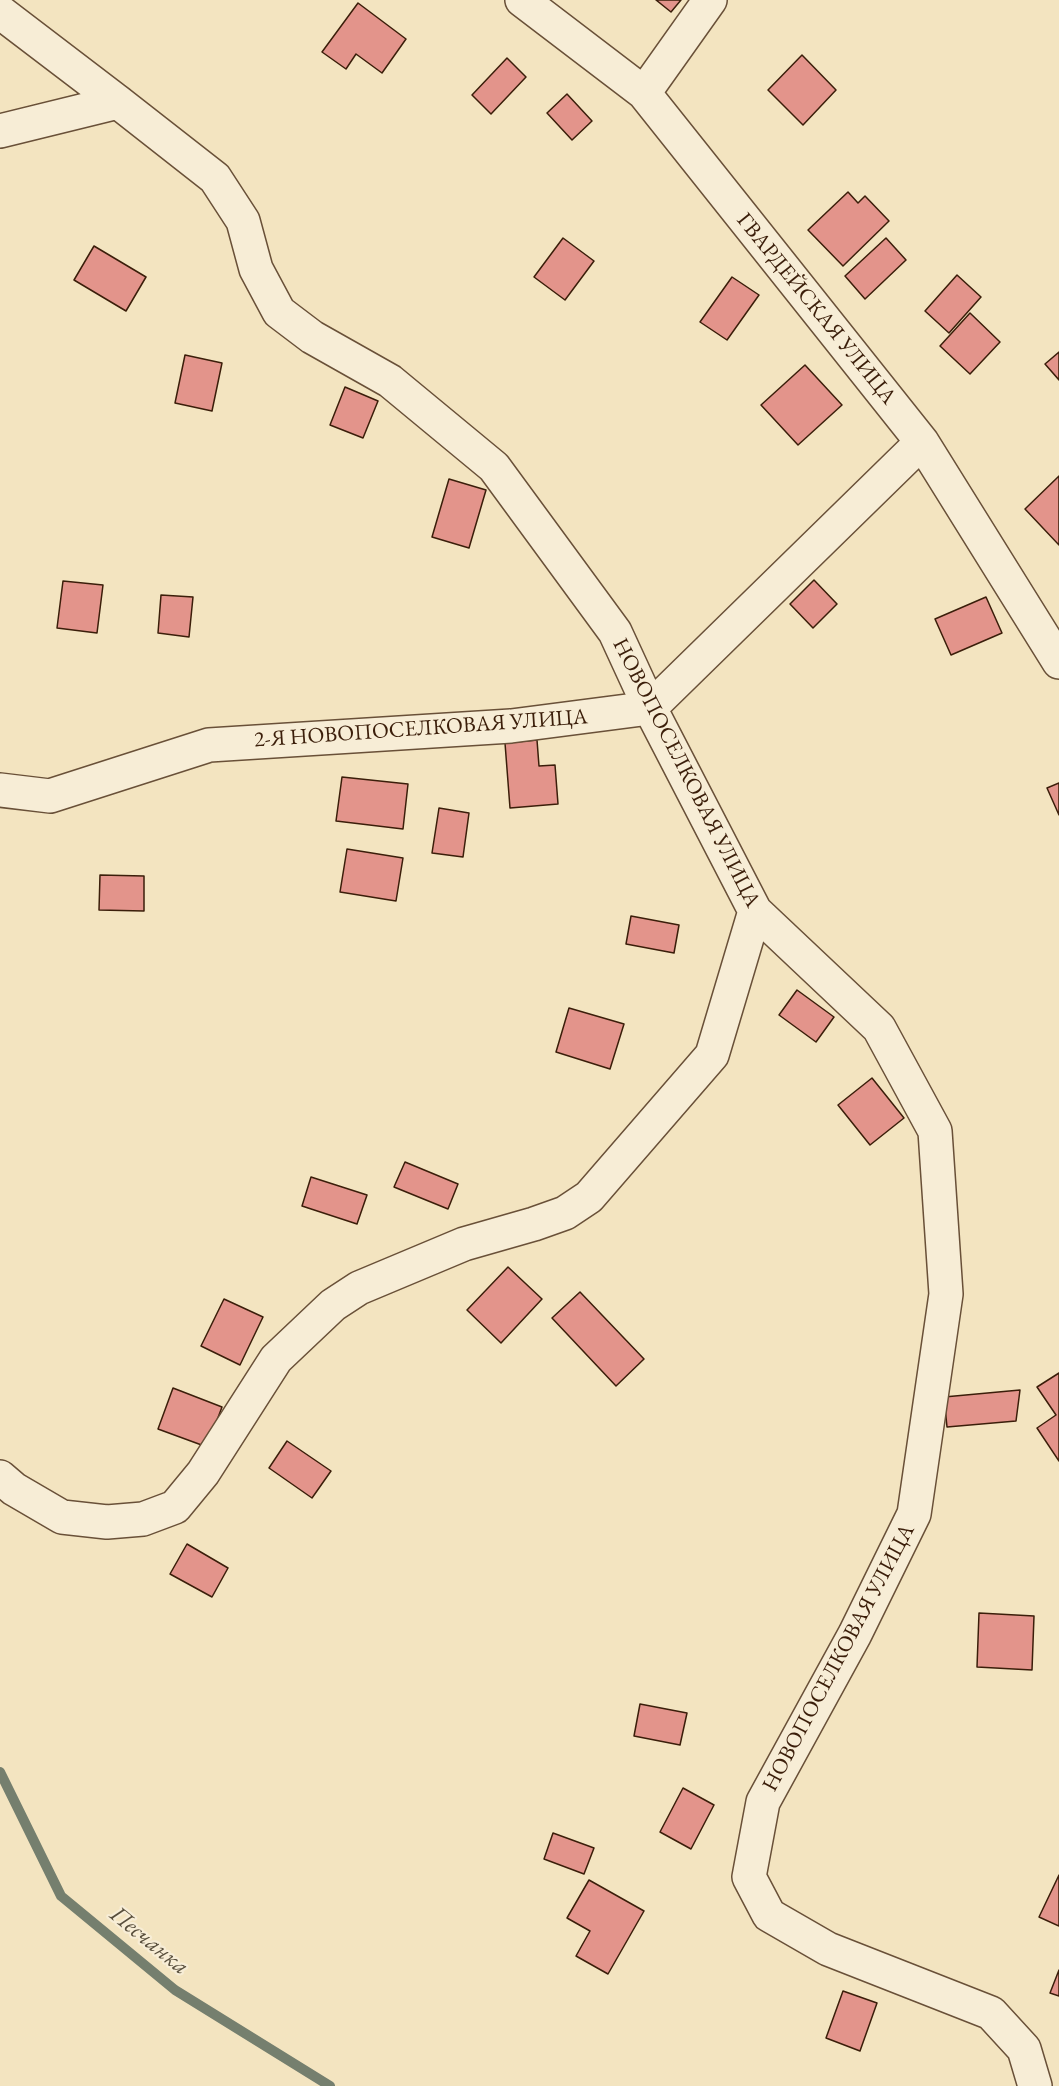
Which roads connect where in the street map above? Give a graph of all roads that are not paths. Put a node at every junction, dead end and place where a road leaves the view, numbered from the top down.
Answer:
1 (522, 0) edge
2 (711, 0) edge
3 (0, 12) edge
4 (644, 93) junction
5 (118, 102) junction
6 (0, 131) edge
7 (922, 442) junction
8 (1059, 662) edge
9 (650, 708) junction
10 (0, 790) edge
11 (755, 911) junction
12 (0, 1477) edge
13 (1035, 2086) edge

1 - 4 street, ГВАРДЕЙСКАЯ УЛИЦА
2 - 4 street
3 - 5 street, НОВОПОСЕЛКОВАЯ УЛИЦА
4 - 7 street, ГВАРДЕЙСКАЯ УЛИЦА
5 - 6 street
5 - 9 street, НОВОПОСЕЛКОВАЯ УЛИЦА
7 - 8 street, ГВАРДЕЙСКАЯ УЛИЦА
7 - 9 street
9 - 10 street, 2-Я НОВОПОСЕЛКОВАЯ УЛИЦА
9 - 11 street, НОВОПОСЕЛКОВАЯ УЛИЦА
11 - 12 street
11 - 13 street, НОВОПОСЕЛКОВАЯ УЛИЦА

